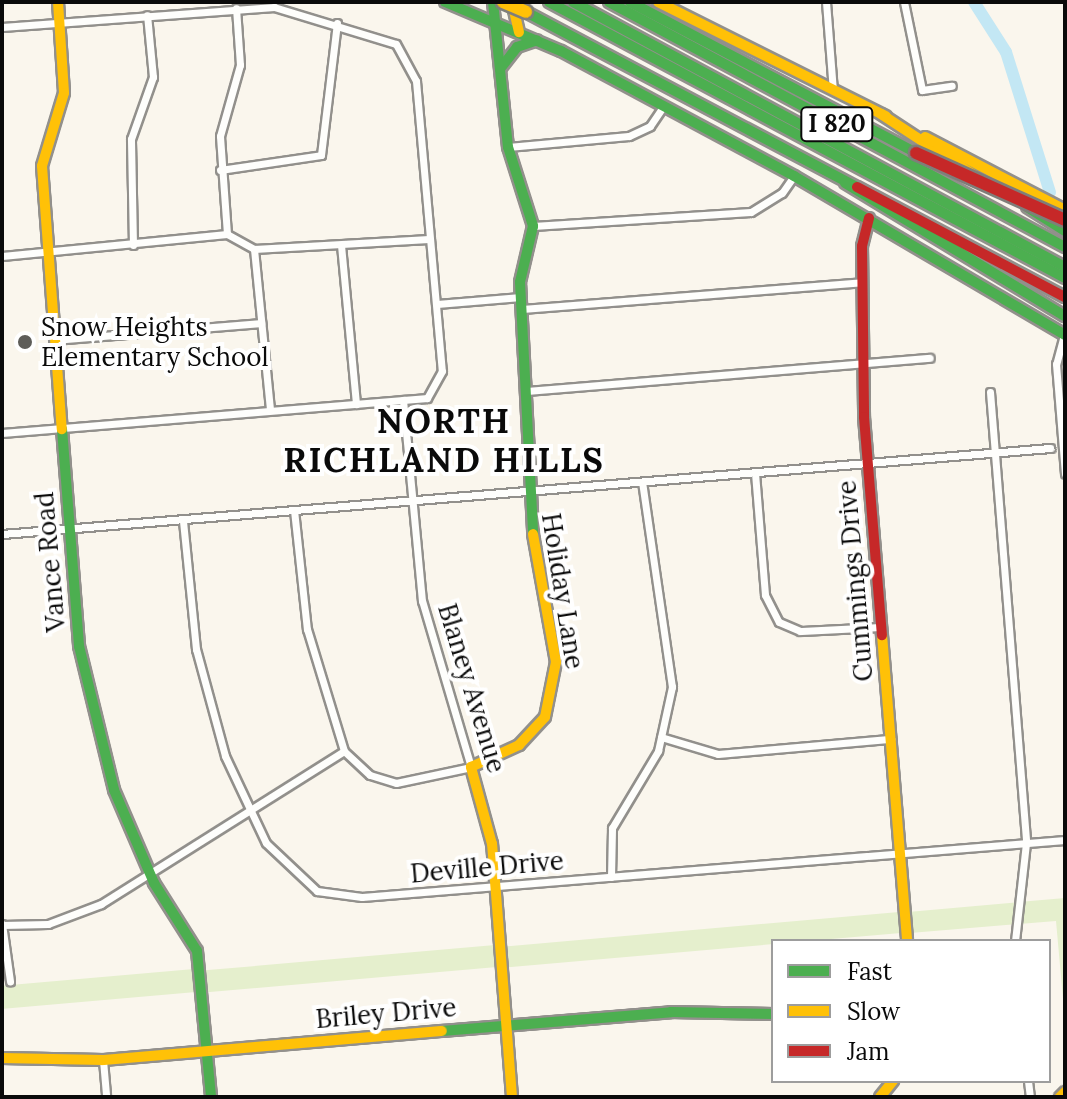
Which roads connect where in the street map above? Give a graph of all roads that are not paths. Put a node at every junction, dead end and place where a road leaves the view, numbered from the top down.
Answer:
1 (58, 2) edge
2 (448, 2) edge
3 (493, 2) edge
4 (503, 2) edge
5 (512, 2) edge
6 (549, 2) edge
7 (573, 2) edge
8 (609, 2) edge
9 (630, 2) edge
10 (658, 2) edge
11 (826, 2) edge
12 (904, 2) edge
13 (236, 8) junction
14 (147, 15) junction
15 (60, 22) junction
16 (337, 23) junction
17 (495, 23) junction
18 (2, 27) edge
19 (519, 32) junction
20 (537, 40) junction
21 (500, 69) junction
22 (952, 86) dead end
23 (833, 90) junction
24 (663, 107) junction
25 (881, 114) junction
26 (508, 147) junction
27 (220, 170) junction
28 (794, 176) junction
29 (841, 177) junction
30 (1065, 210) edge
31 (869, 218) junction
32 (1065, 220) edge
33 (533, 226) junction
34 (1065, 231) edge
35 (227, 234) junction
36 (429, 239) junction
37 (133, 245) junction
38 (341, 245) junction
39 (1065, 247) edge
40 (254, 249) junction
41 (45, 252) junction
42 (2, 256) edge
43 (1065, 267) edge
44 (1065, 278) edge
45 (862, 282) junction
46 (1065, 297) edge
47 (522, 303) junction
48 (437, 304) junction
49 (1065, 316) edge
50 (261, 323) junction
51 (1065, 335) edge
52 (52, 340) junction
53 (930, 358) dead end
54 (865, 364) junction
55 (527, 391) junction
56 (990, 392) dead end
57 (403, 400) junction
58 (356, 404) junction
59 (270, 410) junction
60 (60, 427) junction
61 (2, 433) edge
62 (1050, 448) dead end
63 (994, 453) junction
64 (867, 465) junction
65 (755, 473) junction
66 (1065, 474) edge
67 (642, 482) junction
68 (526, 492) junction
69 (413, 501) junction
70 (294, 510) junction
71 (183, 521) junction
72 (69, 529) junction
73 (2, 534) edge
74 (882, 627) junction
75 (661, 737) junction
76 (891, 739) junction
77 (344, 751) junction
78 (471, 767) junction
79 (248, 811) junction
80 (1065, 840) edge
81 (1026, 843) junction
82 (900, 854) junction
83 (149, 874) junction
84 (611, 877) junction
85 (495, 886) junction
86 (2, 924) edge
87 (907, 939) edge
88 (1015, 939) edge
89 (10, 981) dead end
90 (771, 1014) edge
91 (506, 1025) junction
92 (208, 1050) junction
93 (2, 1058) edge
94 (103, 1060) junction
95 (1065, 1092) edge
96 (106, 1097) edge
97 (211, 1097) edge
98 (512, 1097) edge
99 (1060, 1097) edge

1 - 15 main road, Vance Road
2 - 17 main road
3 - 17 main road, Holiday Lane
4 - 29 main road, I 820, bridge
5 - 19 main road
6 - 44 main road
7 - 43 main road
8 - 39 main road, I 820
9 - 32 main road, bridge
10 - 23 main road
11 - 23 street
12 - 22 street
13 - 14 street
13 - 16 street
13 - 27 street
14 - 15 street
14 - 37 street
15 - 18 street
15 - 41 main road, Vance Road
16 - 27 street
16 - 36 street
17 - 19 main road
17 - 21 main road, Holiday Lane
19 - 20 main road
20 - 21 main road
20 - 24 main road
21 - 26 main road, Holiday Lane
23 - 25 main road
24 - 26 street
24 - 28 main road
25 - 30 main road
25 - 34 main road
26 - 33 main road, Holiday Lane
27 - 35 street
28 - 31 main road
28 - 33 street
29 - 46 main road, I 820
29 - 49 main road
31 - 45 main road, Cummings Drive
31 - 51 main road
33 - 47 main road, Holiday Lane
35 - 37 street
35 - 40 street
36 - 38 street
36 - 48 street
37 - 41 street
38 - 40 street
38 - 58 street
40 - 50 street
41 - 42 street
41 - 52 main road, Vance Road
45 - 47 street
45 - 54 main road, Cummings Drive
47 - 48 street
47 - 55 main road, Holiday Lane
48 - 57 street
50 - 52 street
50 - 59 street
51 - 66 street
52 - 60 main road, Vance Road
53 - 54 street
54 - 55 street
54 - 64 main road, Cummings Drive
55 - 68 main road, Holiday Lane
56 - 63 street
57 - 58 street
57 - 69 street, Blaney Avenue
58 - 59 street
59 - 60 street
60 - 61 street
60 - 72 main road, Vance Road
62 - 63 street
63 - 64 street
63 - 81 street
64 - 65 street
64 - 74 main road, Cummings Drive
65 - 67 street
65 - 74 street
67 - 68 street
67 - 75 street
68 - 69 street
68 - 78 main road, Holiday Lane
69 - 70 street
69 - 78 street, Blaney Avenue
70 - 71 street
70 - 77 street
71 - 72 street
71 - 79 street, Deville Drive
72 - 73 street
72 - 83 main road, Vance Road
74 - 76 main road, Cummings Drive
75 - 76 street
75 - 84 street
76 - 82 main road, Cummings Drive
77 - 78 street
77 - 79 street
78 - 85 main road, Blaney Avenue
79 - 83 street
79 - 85 street, Deville Drive
80 - 81 street, Deville Drive
81 - 82 street, Deville Drive
81 - 88 street
82 - 84 street, Deville Drive
82 - 87 main road, Cummings Drive
83 - 86 street
83 - 92 main road, Vance Road
84 - 85 street, Deville Drive
85 - 91 main road, Blaney Avenue
86 - 89 street
90 - 91 main road, Briley Drive
91 - 92 main road, Briley Drive
91 - 98 main road, Blaney Avenue
92 - 94 main road, Briley Drive
92 - 97 main road, Vance Road
93 - 94 main road, Briley Drive
94 - 96 street
95 - 99 main road

